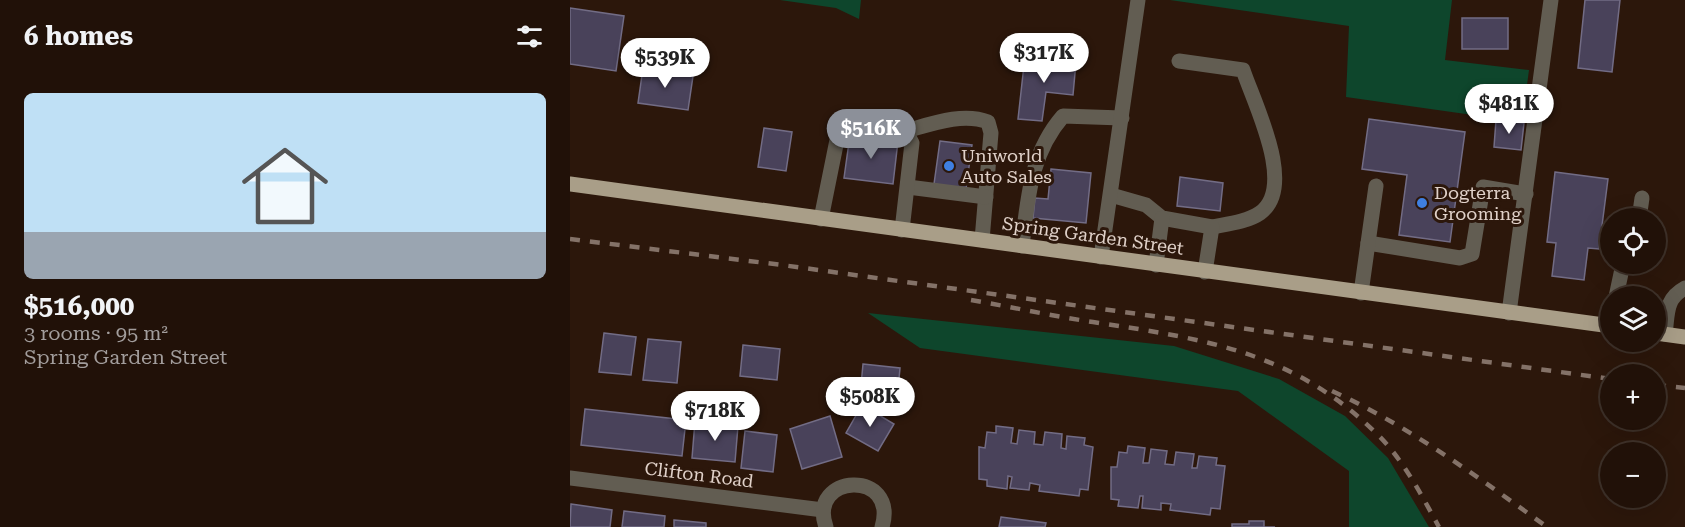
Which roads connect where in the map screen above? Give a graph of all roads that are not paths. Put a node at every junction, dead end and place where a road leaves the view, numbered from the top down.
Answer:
1 (1138, 0) edge
2 (1551, 0) edge
3 (1179, 61) dead end
4 (1122, 117) junction
5 (906, 131) junction
6 (570, 184) edge
7 (1376, 186) dead end
8 (908, 187) junction
9 (1526, 194) junction
10 (1111, 195) junction
11 (986, 197) junction
12 (1642, 198) dead end
13 (1641, 208) edge
14 (1162, 218) junction
15 (821, 219) junction
16 (1212, 227) junction
17 (902, 230) junction
18 (982, 240) junction
19 (1368, 243) junction
20 (1022, 246) junction
21 (1101, 258) junction
22 (1156, 265) junction
23 (1205, 272) junction
24 (1685, 288) edge
25 (1361, 293) junction
26 (1666, 312) edge
27 (1509, 314) junction
28 (1600, 326) edge
29 (1666, 335) edge
30 (1685, 337) edge
31 (570, 478) edge
32 (823, 510) junction
33 (826, 527) edge
34 (882, 527) edge

1 - 4 street
2 - 9 street
3 - 16 street
4 - 10 street
4 - 20 street
5 - 8 street
5 - 11 street
5 - 15 street
6 - 15 main road, Spring Garden Street
7 - 19 street
8 - 11 street
8 - 17 street
9 - 19 street
9 - 27 street
10 - 14 street
10 - 21 street
11 - 18 street
12 - 13 street
14 - 16 street
14 - 22 street
15 - 17 main road, Spring Garden Street
16 - 23 street
17 - 18 main road, Spring Garden Street
18 - 20 main road, Spring Garden Street
19 - 25 street
20 - 21 main road, Spring Garden Street
21 - 22 main road, Spring Garden Street
22 - 23 main road, Spring Garden Street
23 - 25 main road, Spring Garden Street
24 - 26 street
25 - 27 main road, Spring Garden Street
27 - 28 main road, Spring Garden Street
29 - 30 main road
31 - 32 street, Clifton Road
32 - 33 street
32 - 34 street

